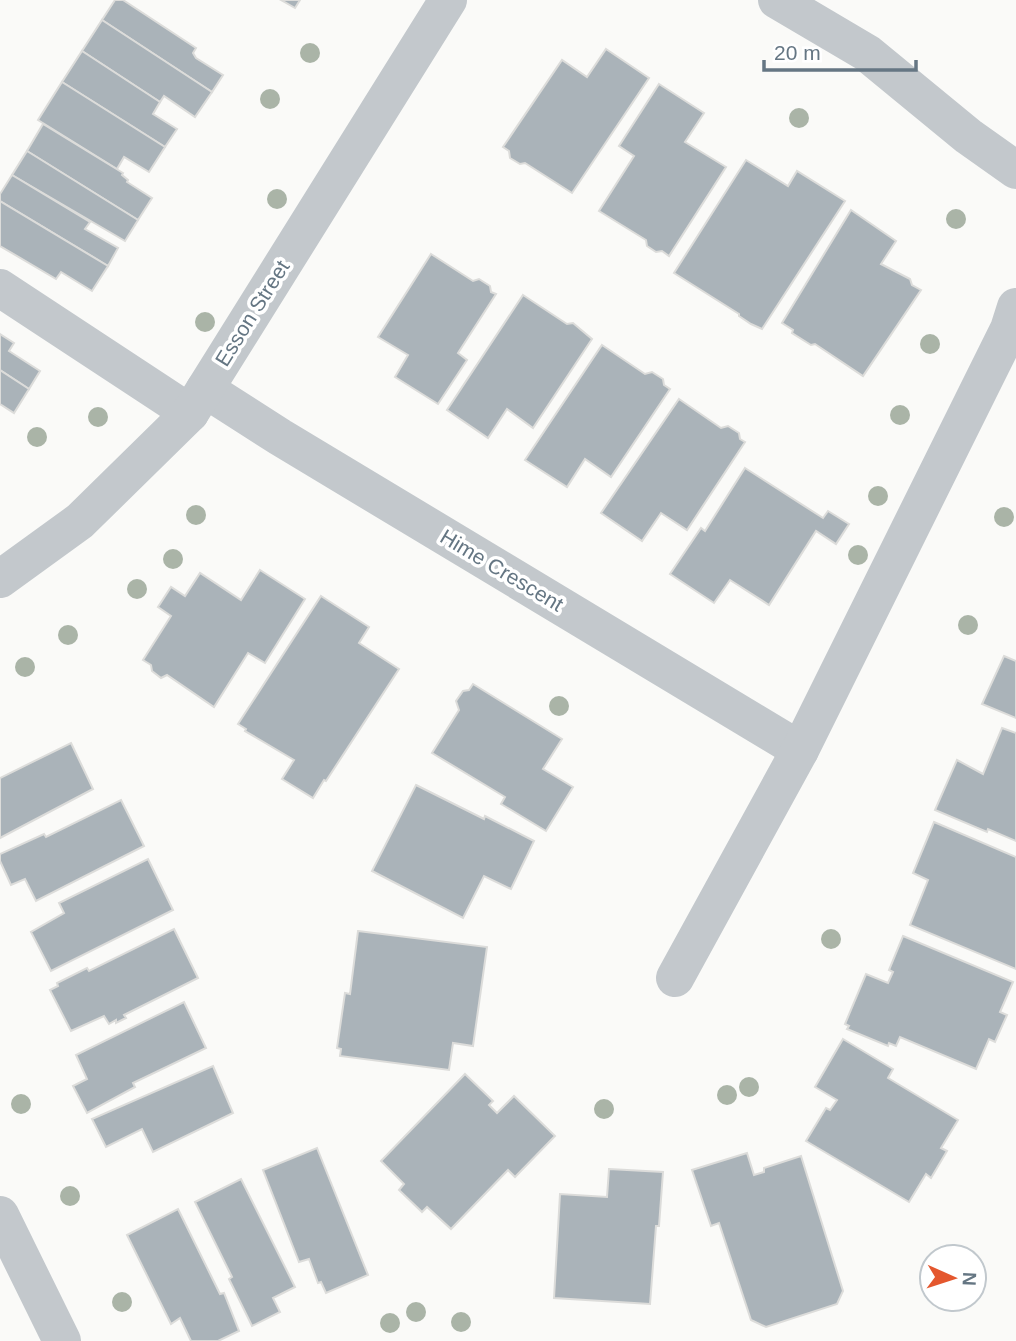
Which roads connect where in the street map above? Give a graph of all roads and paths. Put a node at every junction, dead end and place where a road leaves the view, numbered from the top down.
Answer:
1 (448, 0) edge
2 (777, 0) edge
3 (1016, 170) edge
4 (0, 288) edge
5 (1016, 307) edge
6 (197, 401) junction
7 (0, 579) edge
8 (800, 750) junction
9 (674, 978) dead end
10 (0, 1215) edge
11 (62, 1341) edge

1 - 6 street, Esson Street
2 - 3 street
4 - 6 street, Hime Crescent
5 - 8 street
6 - 7 street, Esson Street
6 - 8 street, Hime Crescent
8 - 9 street
10 - 11 street

